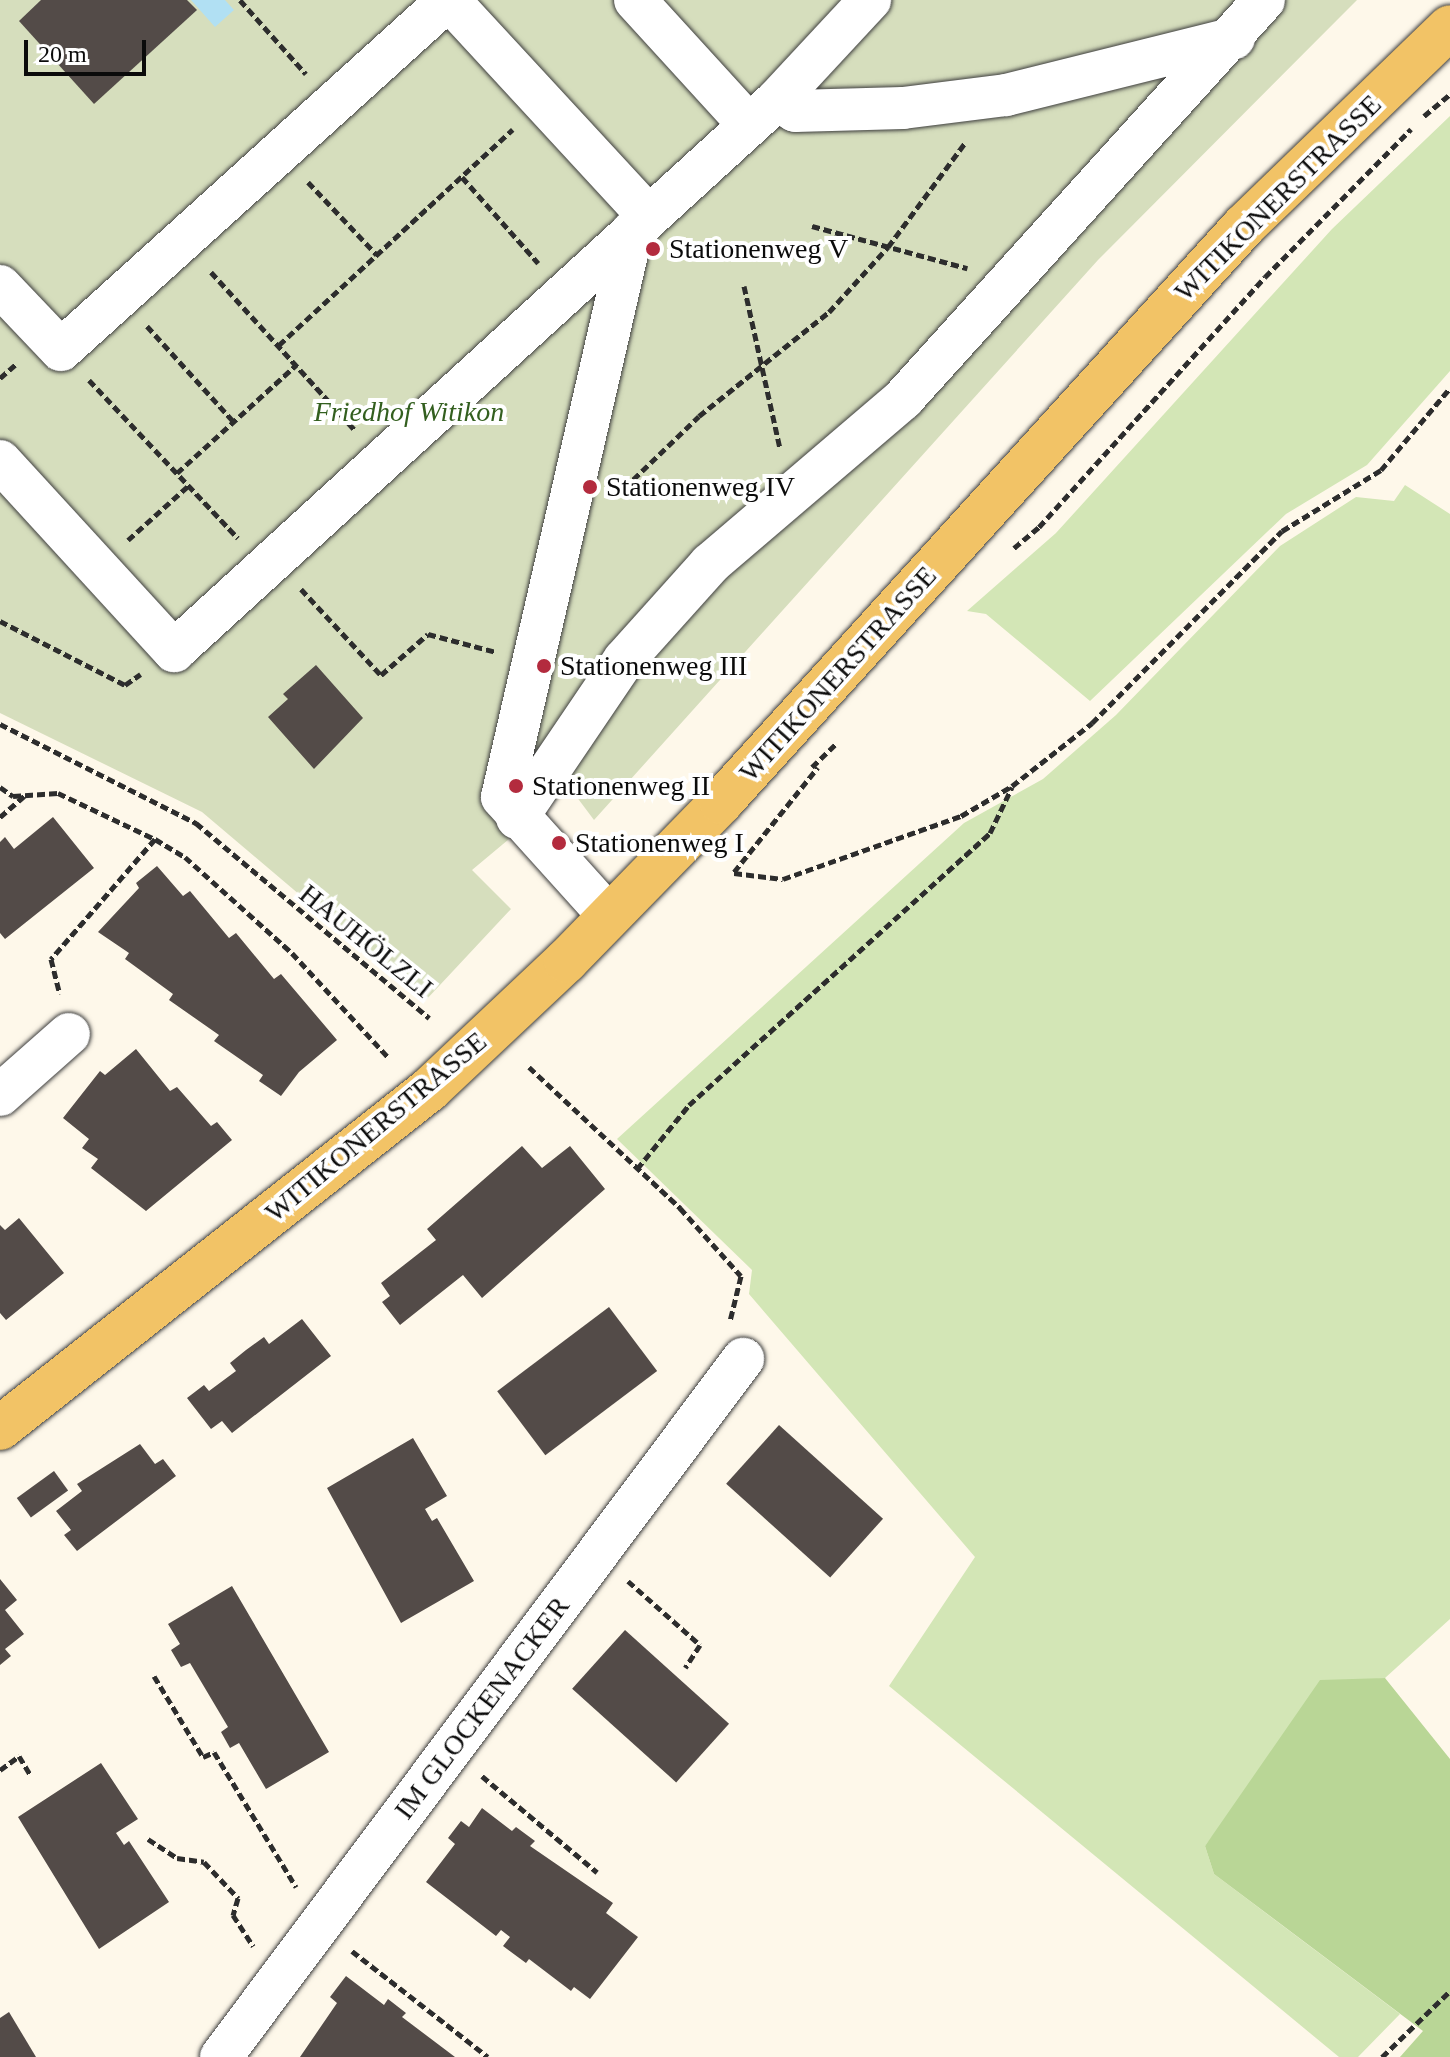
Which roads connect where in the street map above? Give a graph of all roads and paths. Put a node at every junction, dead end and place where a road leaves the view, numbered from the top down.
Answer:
1 (240, 0) edge
2 (448, 0) edge
3 (635, 0) edge
4 (870, 0) edge
5 (1264, 0) edge
6 (1450, 27) edge
7 (1234, 38) junction
8 (1006, 95) junction
9 (542, 102) junction
10 (333, 104) junction
11 (763, 112) junction
12 (280, 152) junction
13 (462, 177) junction
14 (640, 224) junction
15 (812, 226) dead end
16 (182, 240) junction
17 (888, 247) junction
18 (377, 255) junction
19 (1014, 282) junction
20 (0, 286) edge
21 (744, 286) dead end
22 (565, 293) junction
23 (120, 296) junction
24 (279, 345) junction
25 (61, 350) junction
26 (296, 365) junction
27 (764, 367) junction
28 (1450, 388) edge
29 (234, 422) junction
30 (383, 460) junction
31 (0, 461) edge
32 (177, 473) junction
33 (188, 486) junction
34 (789, 493) junction
35 (605, 508) dead end
36 (269, 564) junction
37 (97, 567) junction
38 (0, 621) edge
39 (174, 651) junction
40 (531, 662) junction
41 (0, 724) edge
42 (820, 764) dead end
43 (1012, 786) junction
44 (0, 787) edge
45 (24, 795) junction
46 (0, 817) edge
47 (517, 818) junction
48 (155, 839) junction
49 (609, 916) junction
50 (429, 1018) dead end
51 (69, 1034) joint
52 (388, 1057) dead end
53 (529, 1067) dead end
54 (0, 1095) edge
55 (637, 1169) junction
56 (736, 1340) joint
57 (0, 1428) edge
58 (598, 1553) junction
59 (685, 1668) dead end
60 (154, 1676) dead end
61 (451, 1750) junction
62 (0, 1770) edge
63 (30, 1774) dead end
64 (148, 1839) dead end
65 (597, 1872) dead end
66 (312, 1914) junction
67 (262, 1960) dead end
68 (1450, 1991) edge
69 (221, 2057) edge
70 (488, 2057) edge
71 (1382, 2057) edge

1 - 10 path
2 - 9 street
2 - 10 street
3 - 11 street
4 - 11 street
5 - 7 street
6 - 49 main road, WITIKONERSTRASSE
7 - 8 street
7 - 19 street
8 - 11 street
8 - 17 path
9 - 13 path
9 - 14 street
10 - 12 street
11 - 14 street
12 - 16 street
12 - 18 path
13 - 18 path
13 - 22 path
14 - 22 street
14 - 40 street
15 - 17 path
16 - 23 street
16 - 24 path
17 - 19 path
17 - 27 path
18 - 24 path
19 - 34 street
20 - 25 street
21 - 27 path
22 - 30 street
23 - 25 street
23 - 29 path
24 - 26 path
25 - 32 path
26 - 29 path
26 - 30 path
27 - 34 path
27 - 35 path
28 - 43 path
29 - 32 path
30 - 36 street
31 - 37 street
32 - 33 path
33 - 36 path
33 - 37 path
34 - 47 street
36 - 39 street
36 - 40 path
37 - 39 street
38 - 39 path
40 - 47 street
41 - 50 path, HAUHÖLZLI
42 - 43 path
43 - 55 path
44 - 45 path
45 - 46 path
45 - 48 path
47 - 49 street
48 - 51 path
48 - 52 path
49 - 57 main road, WITIKONERSTRASSE
51 - 54 street
53 - 55 path
55 - 56 path
56 - 58 street, IM GLOCKENACKER
58 - 59 path
58 - 61 street, IM GLOCKENACKER
60 - 66 path
61 - 65 path
61 - 66 street, IM GLOCKENACKER
62 - 63 path
64 - 67 path
66 - 69 street, IM GLOCKENACKER
66 - 70 path
68 - 71 path

